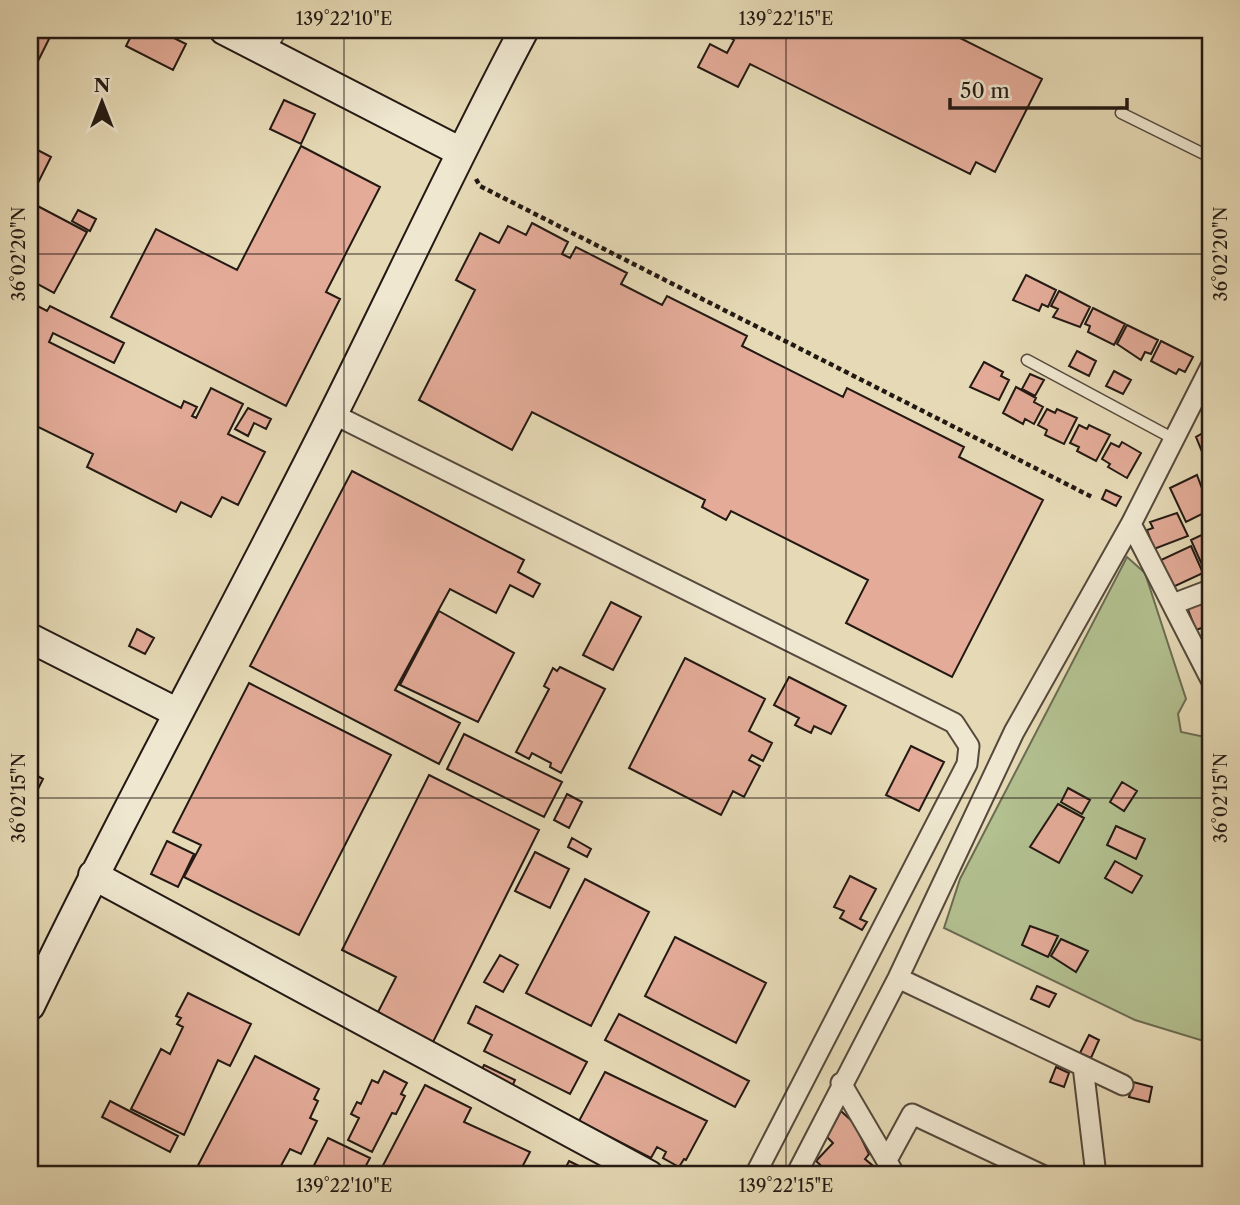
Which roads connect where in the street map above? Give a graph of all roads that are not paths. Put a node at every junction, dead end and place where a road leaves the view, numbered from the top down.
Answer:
1 (224, 30) edge
2 (524, 30) edge
3 (271, 41) edge
4 (1121, 113) dead end
5 (459, 151) junction
6 (1210, 157) edge
7 (1027, 360) dead end
8 (1208, 380) edge
9 (333, 414) junction
10 (1174, 439) junction
11 (1130, 524) junction
12 (1210, 590) edge
13 (1173, 604) junction
14 (30, 638) edge
15 (1210, 678) edge
16 (178, 713) junction
17 (93, 875) junction
18 (898, 978) junction
19 (30, 1006) edge
20 (1083, 1066) junction
21 (841, 1083) junction
22 (1123, 1085) dead end
23 (891, 1168) edge
24 (649, 1175) edge
25 (755, 1175) edge
26 (796, 1175) edge
27 (1042, 1175) edge
28 (1096, 1175) edge

1 - 3 street
2 - 5 street
3 - 5 street
4 - 6 lane
5 - 9 street
7 - 10 lane
8 - 10 street
9 - 16 street
9 - 25 street
10 - 11 street
11 - 13 street
11 - 18 street
12 - 13 street
13 - 15 street
14 - 16 street
16 - 17 street
17 - 19 street
17 - 24 street
18 - 20 street
18 - 21 street
20 - 22 street
20 - 28 street
21 - 23 street
21 - 26 street
23 - 27 street

